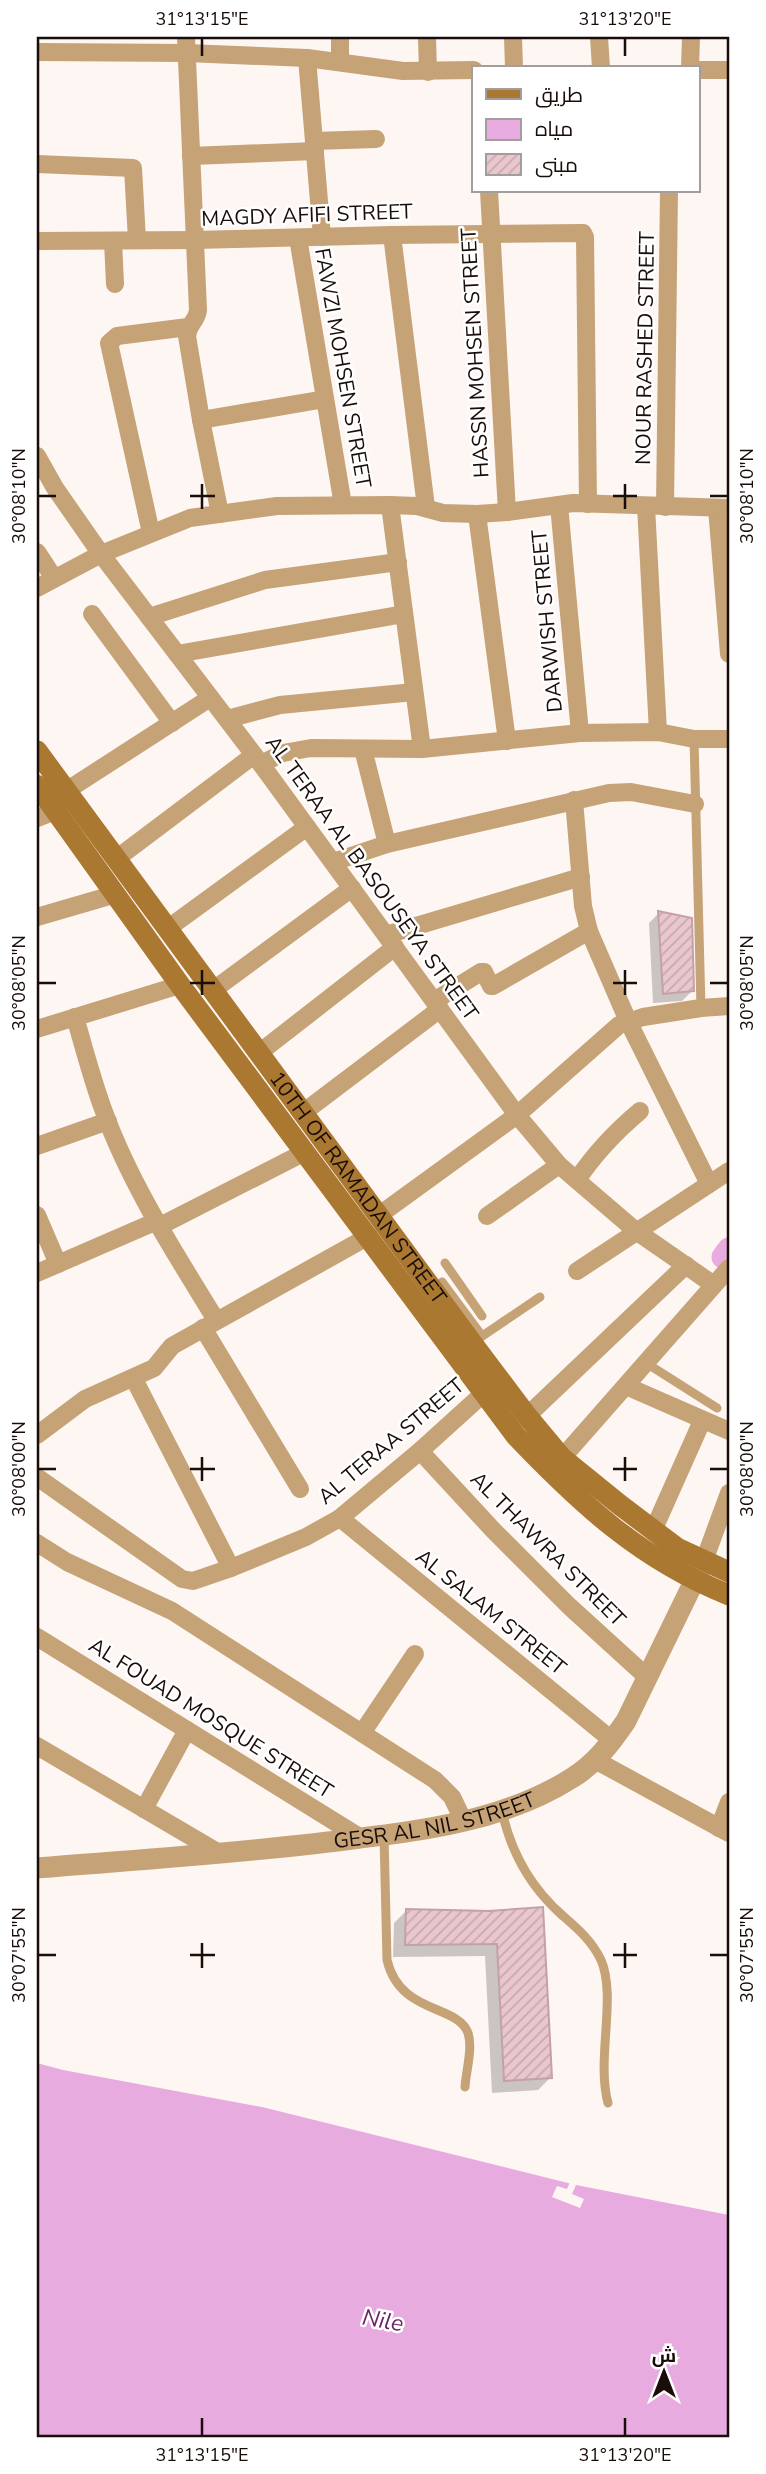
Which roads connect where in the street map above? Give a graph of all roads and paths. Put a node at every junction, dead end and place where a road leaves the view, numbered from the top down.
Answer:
1 (340, 37) edge
2 (427, 37) edge
3 (513, 37) edge
4 (599, 37) edge
5 (691, 37) edge
6 (186, 45) edge
7 (37, 52) edge
8 (307, 58) junction
9 (340, 62) junction
10 (514, 66) edge
11 (601, 66) edge
12 (690, 66) edge
13 (472, 70) edge
14 (700, 70) edge
15 (729, 70) edge
16 (428, 72) junction
17 (376, 139) dead end
18 (314, 146) junction
19 (191, 156) junction
20 (37, 164) edge
21 (489, 192) edge
22 (669, 192) edge
23 (491, 233) junction
24 (393, 234) junction
25 (321, 237) junction
26 (298, 238) junction
27 (137, 240) junction
28 (194, 240) junction
29 (37, 241) edge
30 (113, 241) junction
31 (115, 284) dead end
32 (188, 327) junction
33 (325, 399) junction
34 (201, 420) junction
35 (37, 456) edge
36 (589, 504) junction
37 (343, 505) junction
38 (390, 505) junction
39 (559, 505) junction
40 (646, 506) junction
41 (426, 507) junction
42 (666, 507) junction
43 (723, 508) edge
44 (507, 512) junction
45 (220, 514) junction
46 (477, 514) junction
47 (151, 533) junction
48 (37, 552) edge
49 (101, 554) junction
50 (398, 562) junction
51 (54, 578) junction
52 (37, 588) edge
53 (92, 614) dead end
54 (404, 614) junction
55 (149, 617) junction
56 (177, 654) junction
57 (729, 654) edge
58 (414, 692) junction
59 (211, 698) junction
60 (227, 719) junction
61 (172, 723) junction
62 (658, 732) junction
63 (580, 733) junction
64 (729, 739) edge
65 (694, 740) junction
66 (507, 741) junction
67 (363, 749) junction
68 (422, 749) junction
69 (37, 751) edge
70 (258, 759) junction
71 (37, 785) edge
72 (66, 791) junction
73 (574, 800) junction
74 (695, 804) junction
75 (46, 815) edge
76 (307, 827) junction
77 (387, 844) junction
78 (116, 859) junction
79 (333, 862) junction
80 (581, 877) junction
81 (352, 888) junction
82 (116, 894) junction
83 (37, 917) edge
84 (167, 929) junction
85 (589, 931) junction
86 (390, 941) junction
87 (180, 985) junction
88 (212, 990) junction
89 (437, 1005) junction
90 (729, 1006) edge
91 (701, 1008) junction
92 (75, 1017) junction
93 (628, 1021) junction
94 (37, 1029) edge
95 (259, 1052) junction
96 (640, 1111) dead end
97 (304, 1112) junction
98 (517, 1115) junction
99 (108, 1121) junction
100 (37, 1146) edge
101 (304, 1152) junction
102 (559, 1165) junction
103 (729, 1171) edge
104 (577, 1180) junction
105 (709, 1184) junction
106 (37, 1215) edge
107 (379, 1216) junction
108 (487, 1216) dead end
109 (158, 1224) junction
110 (636, 1231) junction
111 (369, 1236) junction
112 (445, 1263) dead end
113 (58, 1264) junction
114 (686, 1265) junction
115 (729, 1268) edge
116 (577, 1271) dead end
117 (37, 1273) edge
118 (453, 1275) junction
119 (437, 1285) junction
120 (714, 1285) junction
121 (540, 1297) dead end
122 (482, 1316) dead end
123 (210, 1324) junction
124 (477, 1340) junction
125 (646, 1363) junction
126 (134, 1379) junction
127 (626, 1386) junction
128 (484, 1392) junction
129 (717, 1408) dead end
130 (527, 1416) junction
131 (702, 1420) junction
132 (729, 1431) edge
133 (37, 1435) edge
134 (420, 1451) junction
135 (562, 1458) junction
136 (37, 1477) edge
137 (300, 1489) dead end
138 (729, 1493) edge
139 (340, 1518) junction
140 (653, 1531) junction
141 (37, 1543) edge
142 (704, 1561) junction
143 (231, 1568) junction
144 (729, 1572) edge
145 (694, 1581) junction
146 (729, 1595) edge
147 (37, 1637) edge
148 (415, 1654) dead end
149 (647, 1677) junction
150 (187, 1730) junction
151 (362, 1733) junction
152 (612, 1741) junction
153 (37, 1746) edge
154 (595, 1760) junction
155 (729, 1802) edge
156 (144, 1809) junction
157 (501, 1810) junction
158 (464, 1822) junction
159 (724, 1830) edge
160 (384, 1836) junction
161 (361, 1838) junction
162 (219, 1853) junction
163 (40, 1865) edge
164 (465, 2087) dead end
165 (608, 2103) dead end

1 - 9 street
2 - 16 street
3 - 10 street
4 - 11 street
5 - 12 street
6 - 7 street
6 - 8 street
6 - 19 street
8 - 9 street
8 - 18 street
9 - 16 street
13 - 16 street
14 - 15 street
17 - 18 street
18 - 19 street
18 - 25 street
19 - 28 street
20 - 27 street
21 - 23 street, HASSN MOHSEN STREET
22 - 42 street, NOUR RASHED STREET
23 - 24 street, MAGDY AFIFI STREET
23 - 36 street, MAGDY AFIFI STREET
23 - 44 street, HASSN MOHSEN STREET
24 - 25 street, MAGDY AFIFI STREET
24 - 41 street
25 - 26 street, MAGDY AFIFI STREET
26 - 28 street, MAGDY AFIFI STREET
26 - 33 street, FAWZI MOHSEN STREET
27 - 28 street, MAGDY AFIFI STREET
27 - 30 street, MAGDY AFIFI STREET
28 - 32 street
29 - 30 street, MAGDY AFIFI STREET
30 - 31 street
32 - 34 street
32 - 47 street
33 - 34 street
33 - 37 street, FAWZI MOHSEN STREET
34 - 45 street
35 - 49 street, AL TERAA AL BASOUSEYA STREET
36 - 39 street
36 - 40 street
37 - 38 street
37 - 45 street
38 - 41 street
38 - 50 street
39 - 44 street
39 - 63 street, DARWISH STREET
40 - 42 street
40 - 62 street
41 - 46 street
42 - 43 street
43 - 57 street
44 - 46 street
45 - 47 street
46 - 66 street
47 - 49 street
48 - 51 street
49 - 51 street
49 - 55 street, AL TERAA AL BASOUSEYA STREET
50 - 54 street
50 - 55 street
51 - 52 street
53 - 61 street
54 - 56 street
54 - 58 street
55 - 56 street, AL TERAA AL BASOUSEYA STREET
56 - 59 street, AL TERAA AL BASOUSEYA STREET
58 - 60 street
58 - 68 street
59 - 60 street, AL TERAA AL BASOUSEYA STREET
59 - 61 street
60 - 70 street, AL TERAA AL BASOUSEYA STREET
61 - 72 street
62 - 63 street
62 - 65 street
63 - 66 street
64 - 65 street
65 - 74 lane
66 - 68 street
67 - 68 street
67 - 70 street
67 - 77 street
69 - 72 main road, 10TH OF RAMADAN STREET
70 - 76 street, AL TERAA AL BASOUSEYA STREET
70 - 78 street
71 - 75 main road, 10TH OF RAMADAN STREET
72 - 78 main road, 10TH OF RAMADAN STREET
73 - 74 street
73 - 77 street
73 - 80 street
74 - 91 lane
75 - 82 main road, 10TH OF RAMADAN STREET
76 - 79 street, AL TERAA AL BASOUSEYA STREET
76 - 84 street
77 - 79 street
78 - 84 main road, 10TH OF RAMADAN STREET
79 - 81 street, AL TERAA AL BASOUSEYA STREET
80 - 85 street
80 - 86 street
81 - 86 street, AL TERAA AL BASOUSEYA STREET
81 - 88 street
82 - 83 street
82 - 87 main road, 10TH OF RAMADAN STREET
84 - 88 main road, 10TH OF RAMADAN STREET
85 - 89 street
85 - 93 street
86 - 89 street, AL TERAA AL BASOUSEYA STREET
86 - 95 street
87 - 92 street
87 - 101 main road, 10TH OF RAMADAN STREET
88 - 95 main road, 10TH OF RAMADAN STREET
89 - 97 street
89 - 98 street, AL TERAA AL BASOUSEYA STREET
90 - 91 street
91 - 93 street
92 - 94 street
92 - 99 street
93 - 98 street
93 - 105 street
95 - 97 main road, 10TH OF RAMADAN STREET
96 - 104 street
97 - 107 main road, 10TH OF RAMADAN STREET
98 - 102 street, AL TERAA AL BASOUSEYA STREET
98 - 107 street
99 - 100 street
99 - 109 street
101 - 109 street
101 - 111 main road, 10TH OF RAMADAN STREET
102 - 104 street, AL TERAA AL BASOUSEYA STREET
102 - 108 street
103 - 105 street
104 - 110 street, AL TERAA AL BASOUSEYA STREET
105 - 110 street
106 - 113 street
107 - 119 main road, 10TH OF RAMADAN STREET
109 - 113 street
109 - 123 street
110 - 114 street, AL TERAA AL BASOUSEYA STREET
110 - 116 street
111 - 123 street
111 - 128 main road, 10TH OF RAMADAN STREET
112 - 118 lane
113 - 117 street
114 - 120 street, AL TERAA AL BASOUSEYA STREET
114 - 130 street
115 - 120 street
118 - 119 lane
118 - 122 lane
119 - 124 main road, 10TH OF RAMADAN STREET
120 - 125 street
121 - 124 lane
123 - 126 street
123 - 137 street
124 - 130 main road, 10TH OF RAMADAN STREET
125 - 127 street
125 - 129 lane
126 - 133 street
126 - 143 street
127 - 131 street
127 - 135 street
128 - 134 street, AL TERAA STREET
128 - 145 main road, 10TH OF RAMADAN STREET
130 - 135 main road, 10TH OF RAMADAN STREET
131 - 132 street
131 - 140 street
134 - 139 street, AL TERAA STREET
134 - 149 street, AL THAWRA STREET
135 - 140 main road, 10TH OF RAMADAN STREET
136 - 143 street, AL TERAA STREET
138 - 142 street
139 - 143 street, AL TERAA STREET
139 - 152 street, AL SALAM STREET
140 - 142 main road, 10TH OF RAMADAN STREET
141 - 151 street
142 - 144 main road, 10TH OF RAMADAN STREET
142 - 145 street, GESR AL NIL STREET
145 - 146 main road, 10TH OF RAMADAN STREET
145 - 149 street, GESR AL NIL STREET
147 - 150 street, AL FOUAD MOSQUE STREET
148 - 151 street
149 - 152 street, GESR AL NIL STREET
150 - 156 street
150 - 161 street, AL FOUAD MOSQUE STREET
151 - 158 street
152 - 154 street, GESR AL NIL STREET
153 - 156 street
154 - 157 street, GESR AL NIL STREET
154 - 159 street
155 - 159 street
156 - 162 street
157 - 158 street, GESR AL NIL STREET
157 - 165 lane
158 - 160 street, GESR AL NIL STREET
160 - 161 street, GESR AL NIL STREET
160 - 164 lane
161 - 162 street, GESR AL NIL STREET
162 - 163 street, GESR AL NIL STREET

